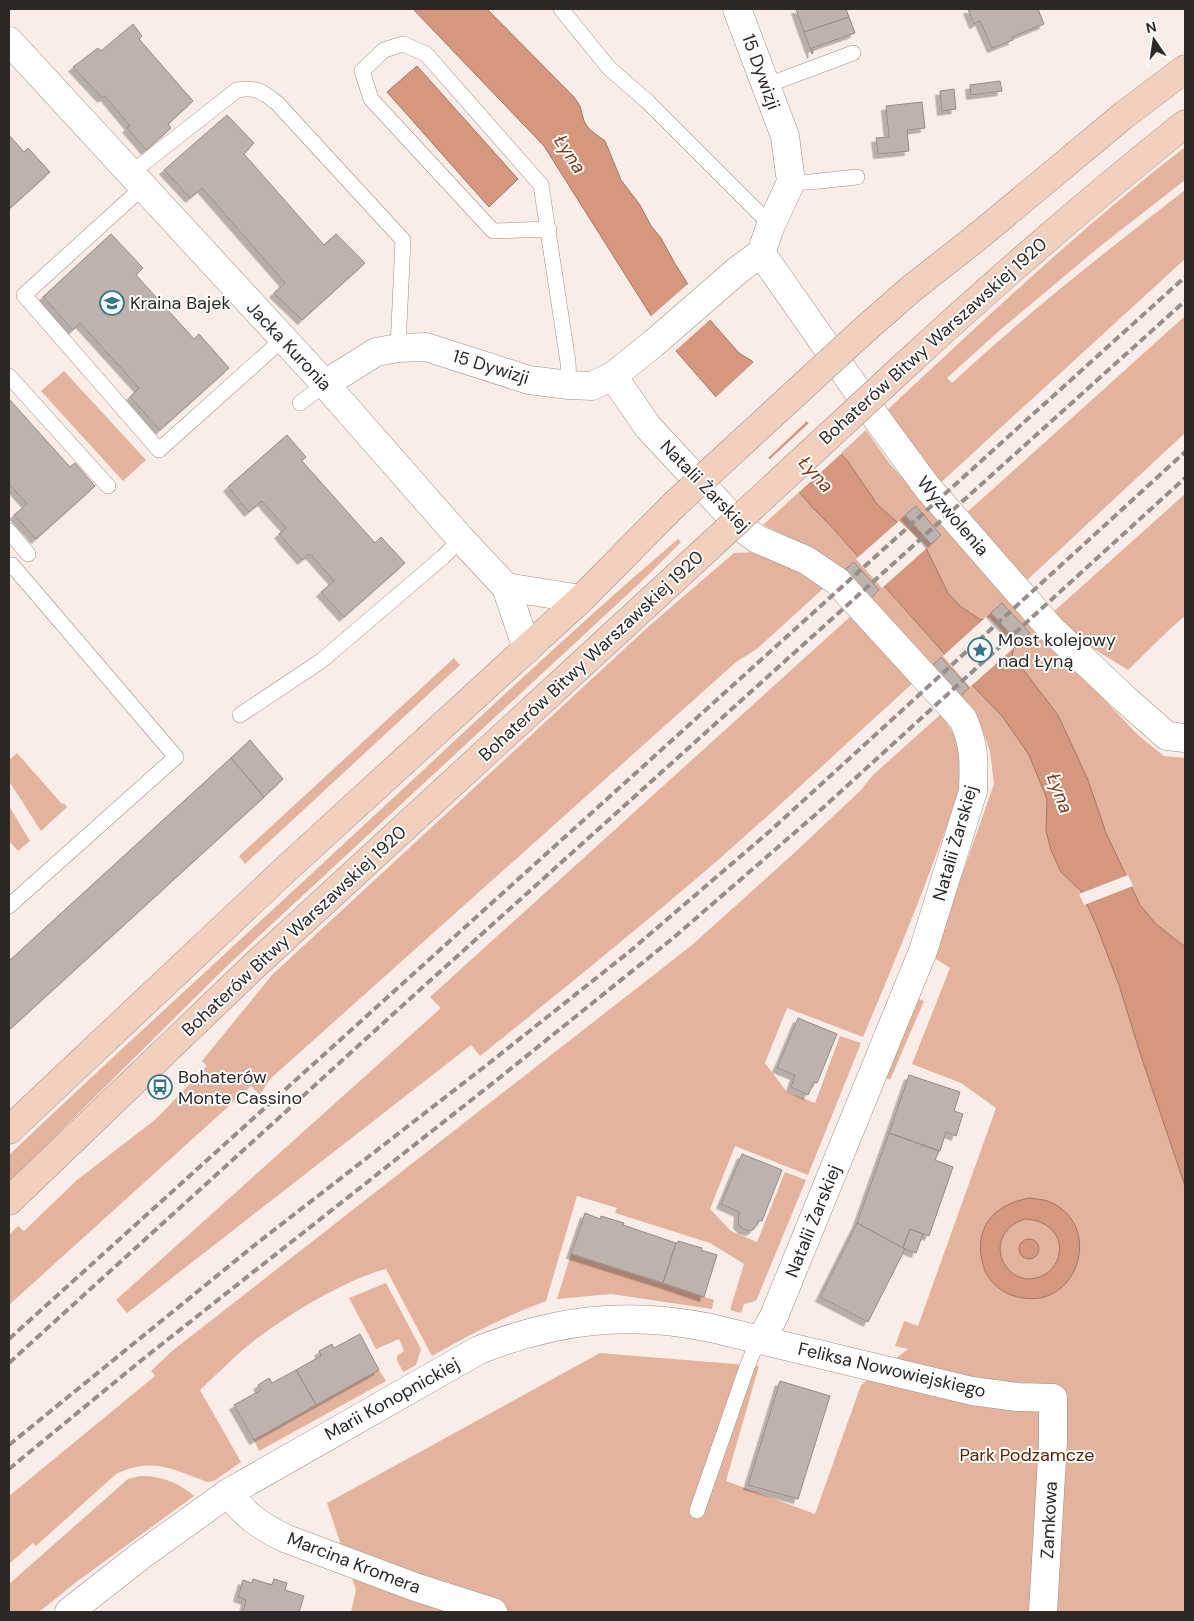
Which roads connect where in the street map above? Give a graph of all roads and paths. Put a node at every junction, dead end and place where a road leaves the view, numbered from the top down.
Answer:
1 (561, 9) edge
2 (738, 9) edge
3 (9, 42) edge
4 (854, 54) dead end
5 (1185, 69) edge
6 (766, 86) junction
7 (1185, 124) edge
8 (858, 177) dead end
9 (137, 180) junction
10 (791, 182) junction
11 (771, 225) junction
12 (549, 229) junction
13 (761, 253) junction
14 (283, 339) junction
15 (398, 348) junction
16 (9, 376) edge
17 (613, 376) junction
18 (325, 384) junction
19 (569, 385) junction
20 (300, 403) dead end
21 (108, 486) dead end
22 (9, 531) edge
23 (461, 539) junction
24 (28, 554) dead end
25 (10, 565) edge
26 (506, 587) junction
27 (581, 599) junction
28 (527, 649) junction
29 (240, 714) dead end
30 (1185, 738) edge
31 (9, 906) edge
32 (9, 1130) edge
33 (9, 1202) edge
34 (761, 1340) junction
35 (1053, 1398) joint
36 (228, 1493) junction
37 (697, 1511) dead end
38 (69, 1612) edge
39 (493, 1612) edge
40 (1044, 1612) edge

1 - 11 lane
2 - 6 street, 15 Dywizji
3 - 9 street, Jacka Kuronia
4 - 6 lane
5 - 27 main road, bridge
6 - 10 street, 15 Dywizji
7 - 33 main road, Bohaterów Bitwy Warszawskiej 1920, bridge
8 - 10 lane
9 - 14 street, Jacka Kuronia
9 - 14 lane
9 - 15 lane
10 - 11 street
11 - 13 street
12 - 12 lane
12 - 19 lane
13 - 17 street, 15 Dywizji
13 - 30 street, Wyzwolenia
14 - 18 street, Jacka Kuronia
15 - 18 street, 15 Dywizji
15 - 19 street, 15 Dywizji
16 - 21 lane
17 - 19 street, 15 Dywizji
17 - 34 street, Natalii Żarskiej
18 - 20 lane
18 - 23 street, Jacka Kuronia
22 - 24 lane
23 - 26 street, Jacka Kuronia
23 - 29 lane
25 - 31 lane
26 - 27 street
26 - 28 street, Jacka Kuronia
27 - 28 main road
28 - 32 main road
34 - 35 street, Feliksa Nowowiejskiego
34 - 36 street, Marii Konopnickiej
34 - 37 lane
35 - 40 street, Zamkowa
36 - 38 street, Marii Konopnickiej
36 - 39 street, Marcina Kromera

